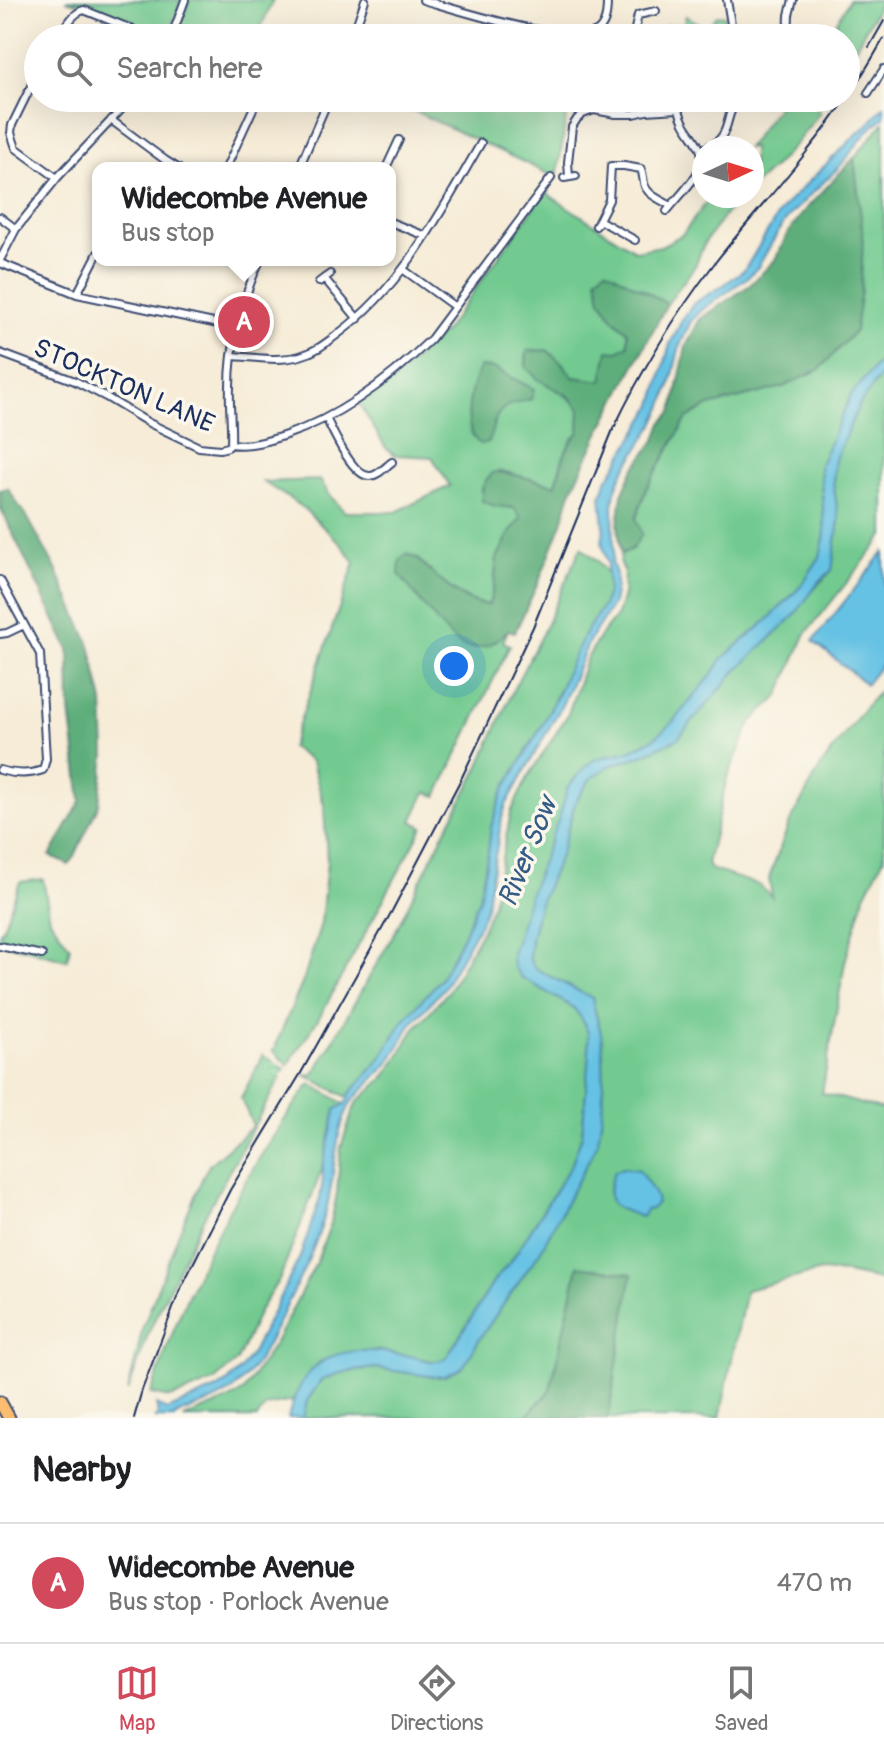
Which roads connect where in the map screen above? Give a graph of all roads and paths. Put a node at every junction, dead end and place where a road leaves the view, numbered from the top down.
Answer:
1 (185, 0) edge
2 (365, 0) edge
3 (423, 0) edge
4 (607, 0) edge
5 (727, 0) edge
6 (793, 0) edge
7 (437, 2) edge
8 (656, 11) dead end
9 (68, 24) edge
10 (119, 24) edge
11 (176, 24) edge
12 (357, 24) edge
13 (514, 24) edge
14 (603, 24) edge
15 (636, 24) edge
16 (728, 24) edge
17 (789, 24) edge
18 (884, 69) edge
19 (868, 93) dead end
20 (24, 101) edge
21 (119, 112) edge
22 (252, 112) edge
23 (323, 112) edge
24 (588, 112) edge
25 (610, 112) edge
26 (647, 112) edge
27 (679, 112) edge
28 (731, 112) edge
29 (626, 114) joint
30 (111, 120) junction
31 (694, 136) edge
32 (724, 136) edge
33 (399, 140) dead end
34 (481, 143) dead end
35 (165, 160) joint
36 (168, 162) edge
37 (229, 162) edge
38 (302, 162) edge
39 (389, 162) edge
40 (570, 177) dead end
41 (57, 178) junction
42 (551, 178) dead end
43 (692, 179) edge
44 (0, 217) edge
45 (396, 224) edge
46 (16, 229) junction
47 (426, 236) junction
48 (635, 240) dead end
49 (0, 262) edge
50 (92, 265) edge
51 (258, 266) edge
52 (404, 270) junction
53 (324, 278) dead end
54 (77, 294) junction
55 (455, 307) junction
56 (358, 319) junction
57 (237, 328) junction
58 (0, 353) edge
59 (232, 356) junction
60 (326, 418) junction
61 (231, 444) junction
62 (392, 462) dead end
63 (0, 580) edge
64 (24, 625) junction
65 (0, 634) edge
66 (0, 770) edge
67 (0, 946) edge
68 (42, 955) dead end
69 (0, 1402) edge
70 (9, 1418) edge

1 - 11 street
2 - 12 street
3 - 7 street
4 - 14 street
5 - 16 street
6 - 17 street
7 - 13 street
8 - 15 street
9 - 10 street
18 - 19 street
20 - 41 street
21 - 30 street
22 - 37 street
23 - 38 street
24 - 40 street
25 - 29 street
26 - 29 street
27 - 31 street
28 - 32 street
30 - 35 street
30 - 41 street
33 - 39 street
34 - 47 street
35 - 36 street
41 - 46 street
42 - 55 street, STOCKTON LANE
43 - 48 street
44 - 46 street
45 - 47 street
46 - 49 street
47 - 52 street
49 - 54 street
50 - 54 street
51 - 57 street
52 - 55 street
52 - 56 street
53 - 56 street
54 - 57 street
55 - 60 street, STOCKTON LANE
56 - 59 street
57 - 59 street
58 - 61 street, STOCKTON LANE
59 - 61 street
60 - 61 street, STOCKTON LANE
60 - 62 street
63 - 64 street
64 - 65 street
64 - 66 street
67 - 68 street
69 - 70 highway

